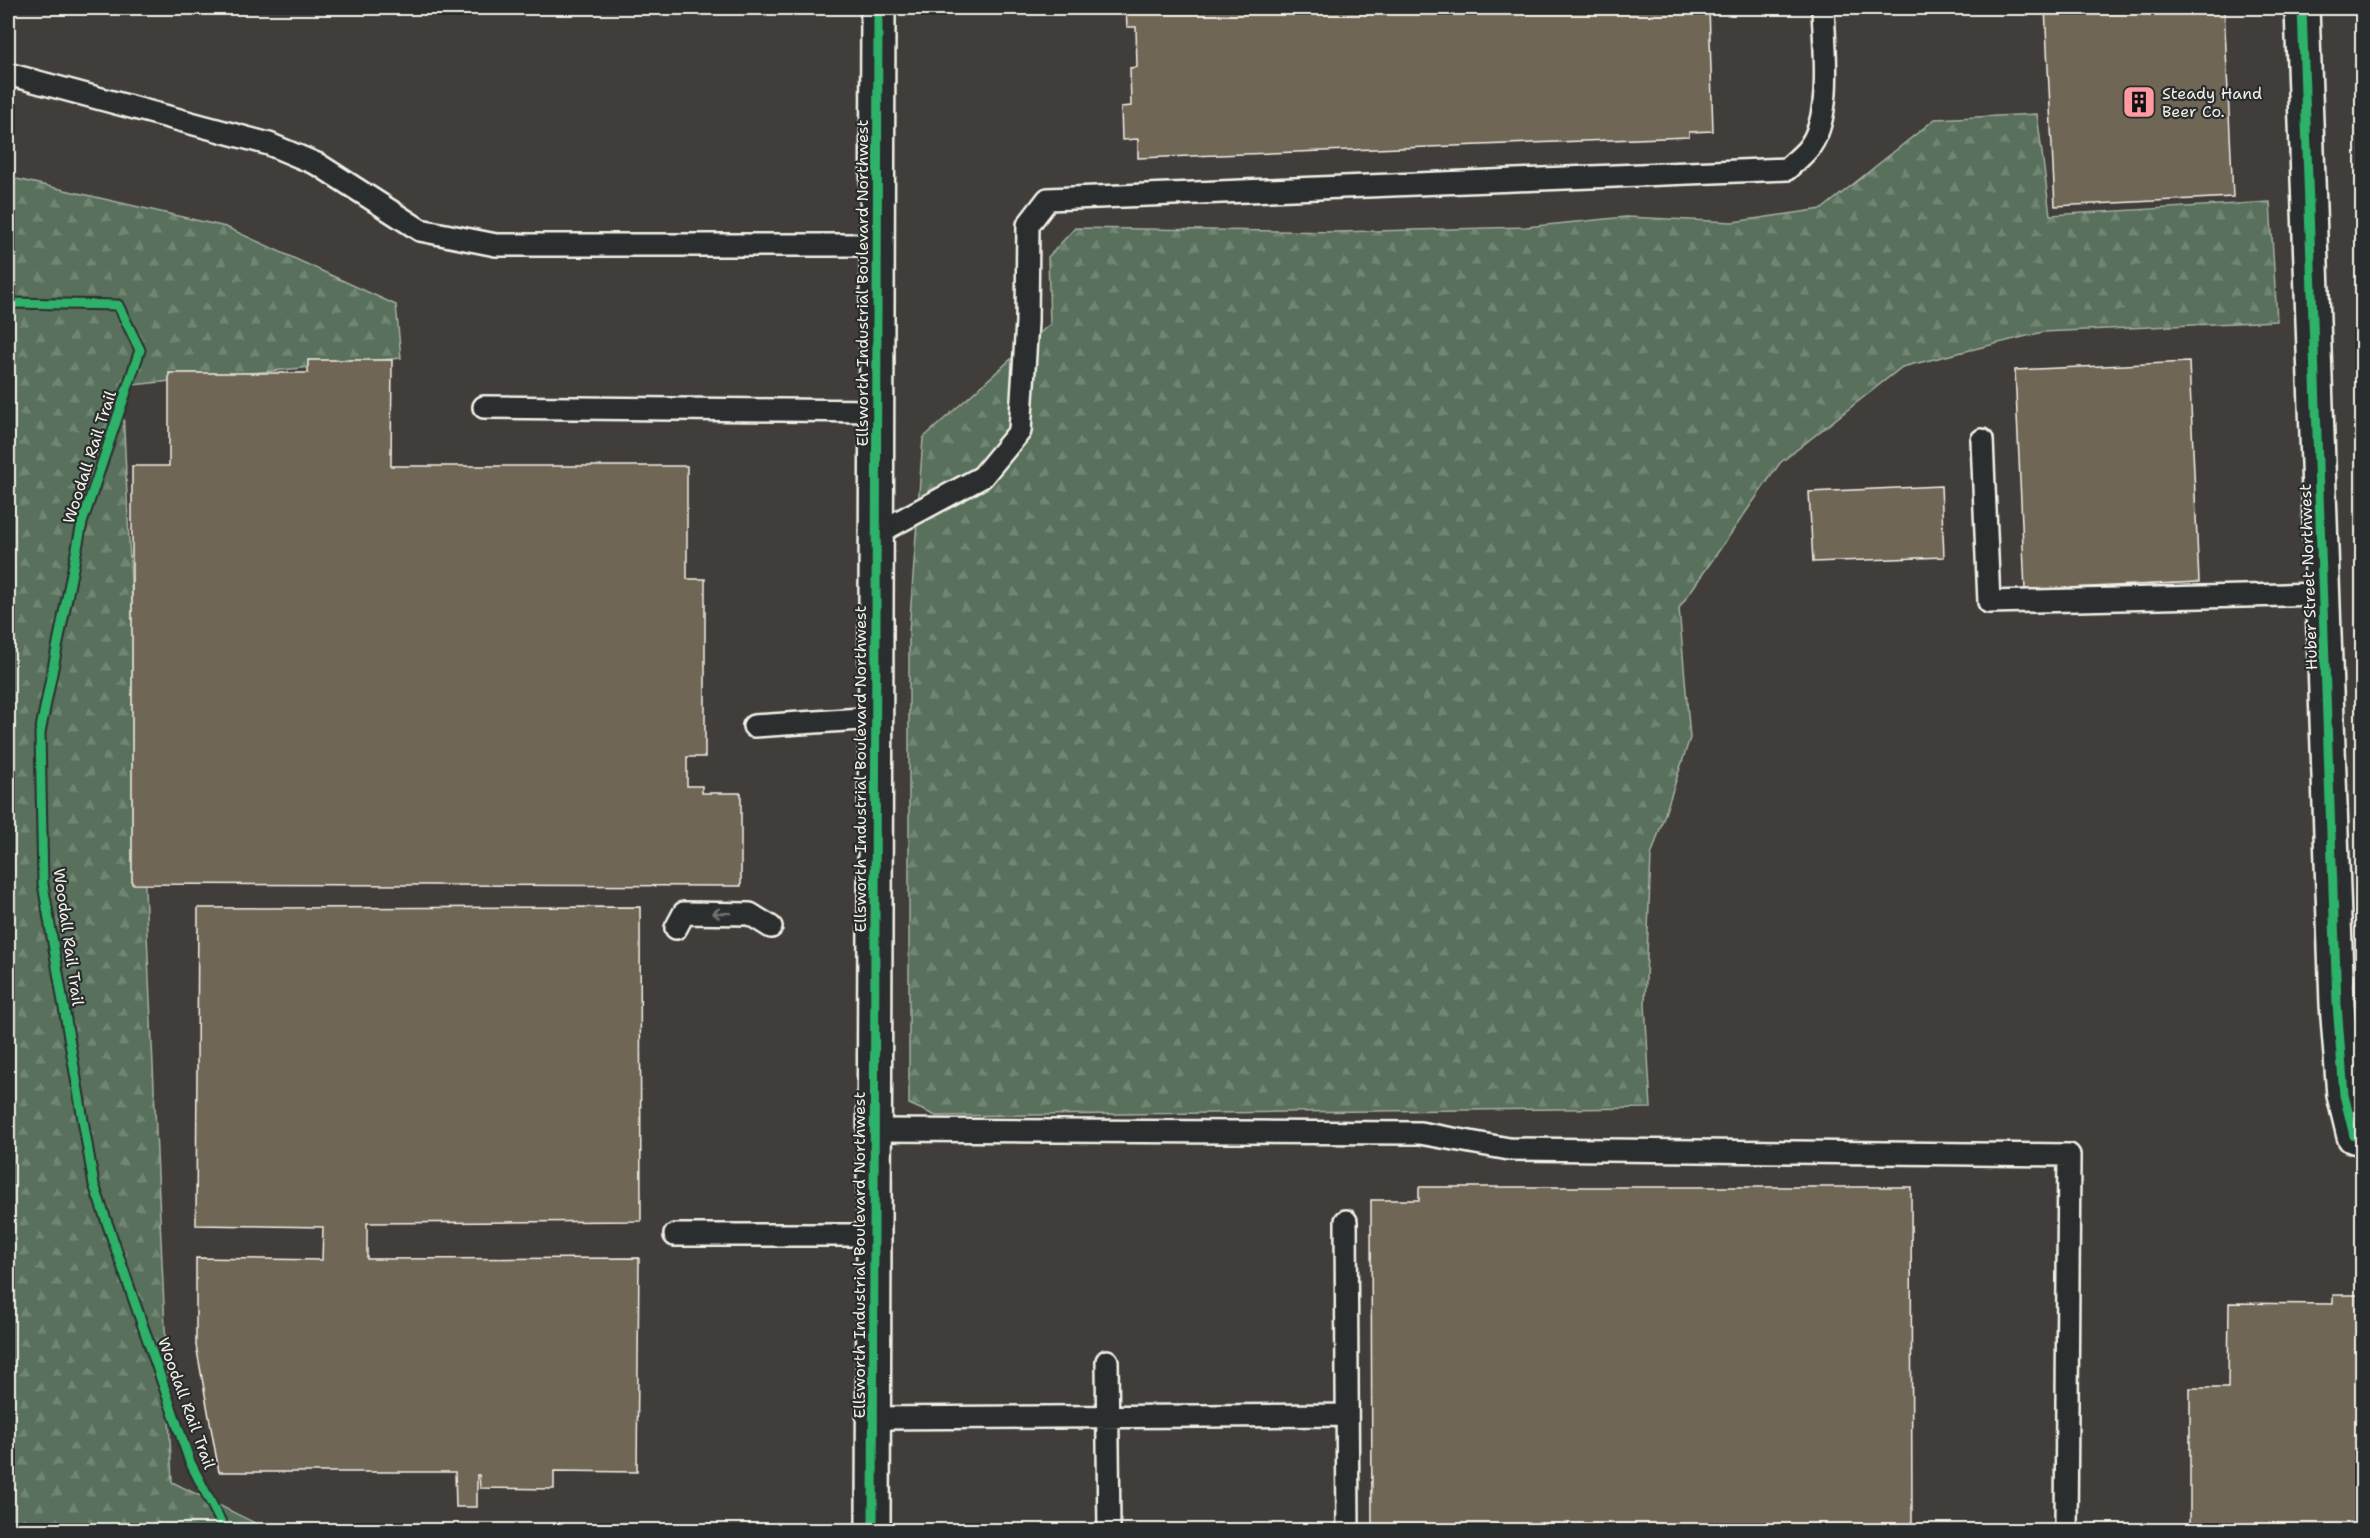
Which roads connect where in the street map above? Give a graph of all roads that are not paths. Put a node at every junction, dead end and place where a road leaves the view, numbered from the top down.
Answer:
1 (878, 8) edge
2 (1823, 8) edge
3 (2302, 8) edge
4 (8, 74) edge
5 (877, 245) junction
6 (484, 407) dead end
7 (877, 411) junction
8 (1983, 440) dead end
9 (876, 534) junction
10 (2324, 594) junction
11 (876, 718) junction
12 (754, 726) dead end
13 (771, 927) dead end
14 (676, 928) dead end
15 (874, 1130) junction
16 (2362, 1138) edge
17 (1346, 1221) dead end
18 (675, 1235) dead end
19 (874, 1235) junction
20 (1107, 1361) dead end
21 (1347, 1415) junction
22 (1108, 1416) junction
23 (873, 1418) junction
24 (873, 1530) edge
25 (1109, 1530) edge
26 (1348, 1530) edge
27 (2066, 1530) edge

1 - 5 street, Ellsworth Industrial Boulevard Northwest
2 - 9 lane
3 - 10 street, Huber Street Northwest
4 - 5 lane
5 - 7 street, Ellsworth Industrial Boulevard Northwest
6 - 7 lane
7 - 9 street, Ellsworth Industrial Boulevard Northwest
8 - 10 lane
9 - 11 street, Ellsworth Industrial Boulevard Northwest
10 - 16 street, Huber Street Northwest
11 - 12 lane
11 - 15 street, Ellsworth Industrial Boulevard Northwest
13 -> 14 lane
15 - 19 street, Ellsworth Industrial Boulevard Northwest
15 - 27 lane
17 - 21 lane
18 - 19 lane
19 - 23 street, Ellsworth Industrial Boulevard Northwest
20 - 22 lane
21 - 22 lane
21 - 26 lane
22 - 23 lane
22 - 25 lane
23 - 24 street, Ellsworth Industrial Boulevard Northwest

